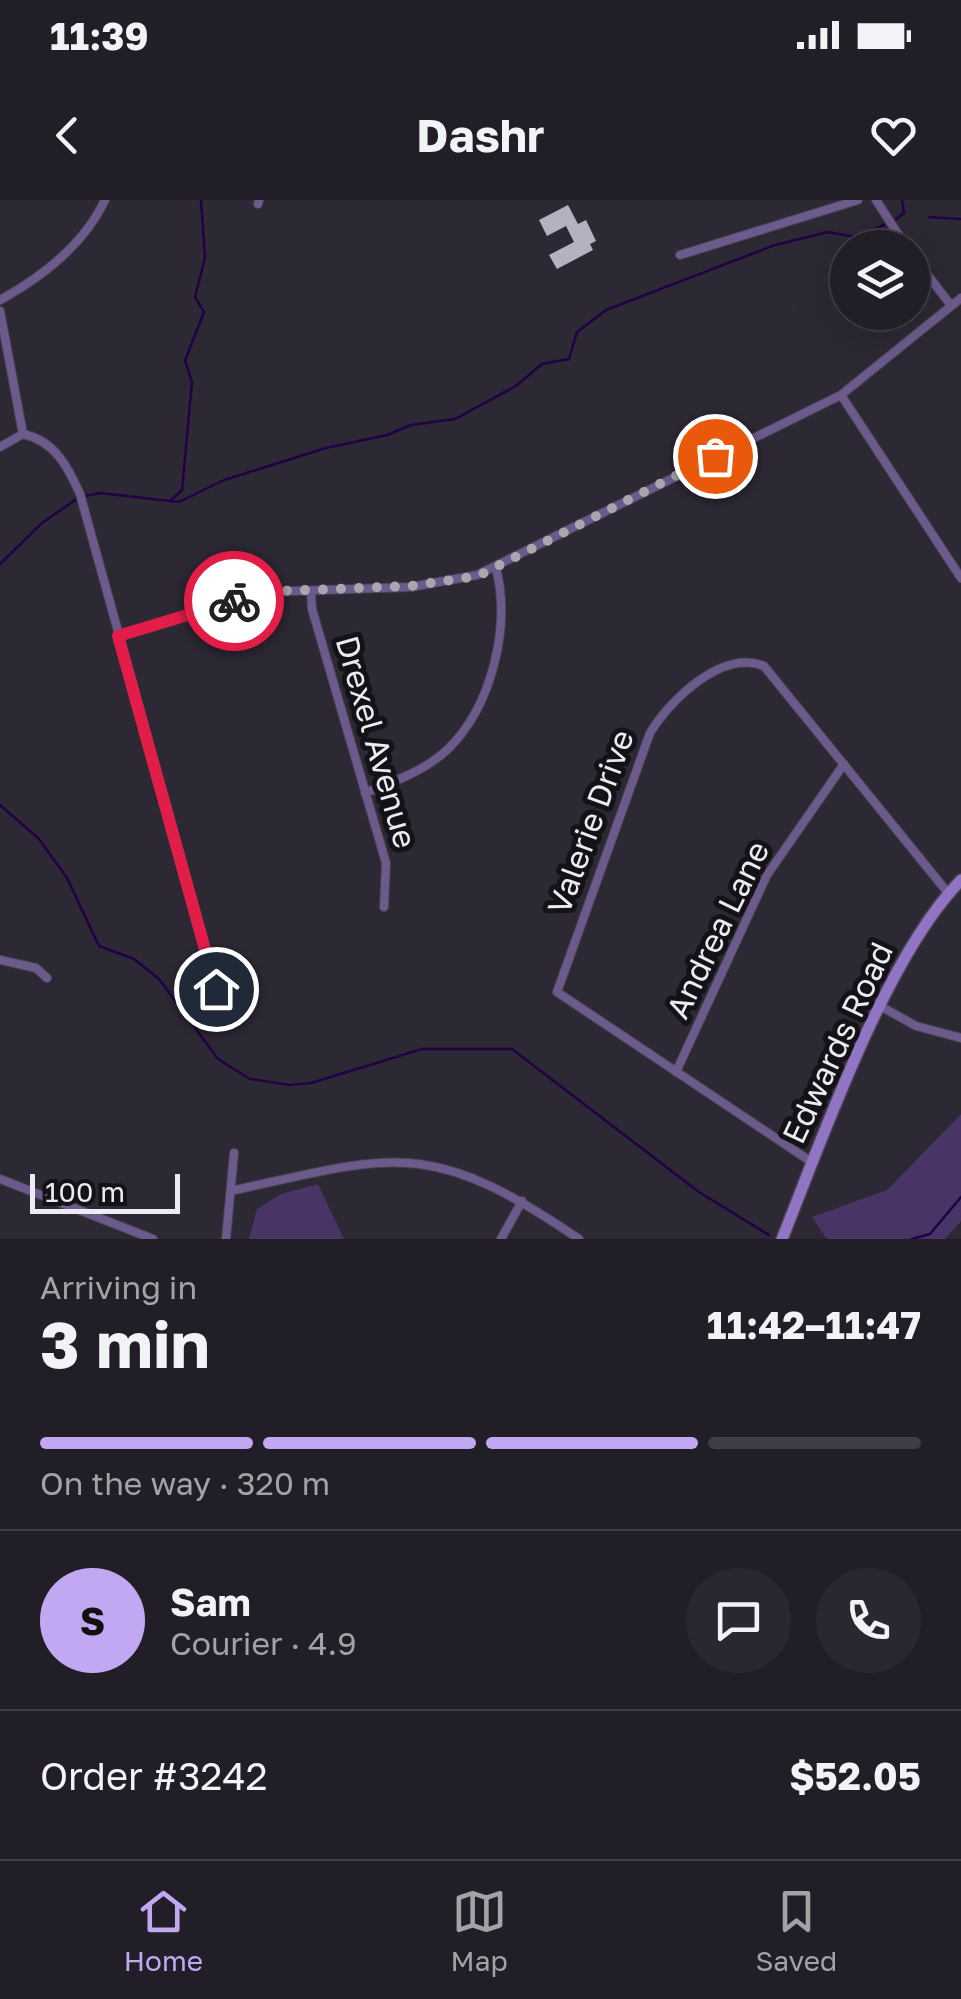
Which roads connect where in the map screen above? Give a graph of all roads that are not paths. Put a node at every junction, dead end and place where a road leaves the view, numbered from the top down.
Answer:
1 (105, 200) edge
2 (858, 200) edge
3 (876, 200) edge
4 (895, 230) edge
5 (680, 255) dead end
6 (930, 278) edge
7 (961, 298) edge
8 (0, 300) edge
9 (950, 304) junction
10 (0, 311) edge
11 (841, 395) junction
12 (23, 434) junction
13 (0, 447) edge
14 (496, 568) junction
15 (961, 578) edge
16 (311, 592) junction
17 (118, 636) junction
18 (844, 764) junction
19 (365, 793) junction
20 (961, 880) edge
21 (948, 893) junction
22 (384, 907) dead end
23 (0, 960) edge
24 (48, 978) dead end
25 (216, 989) dead end
26 (882, 1007) junction
27 (961, 1038) edge
28 (676, 1072) junction
29 (234, 1153) dead end
30 (813, 1163) junction
31 (0, 1179) edge
32 (231, 1192) junction
33 (522, 1201) junction
34 (153, 1239) edge
35 (226, 1239) edge
36 (500, 1239) edge
37 (579, 1239) edge
38 (782, 1239) edge

1 - 8 street
2 - 5 street
3 - 4 street
6 - 9 street
7 - 9 street
9 - 11 street
10 - 12 street
11 - 14 street
11 - 15 street
12 - 13 street
12 - 17 street
14 - 16 street
14 - 19 street
16 - 17 street
16 - 19 street, Drexel Avenue
17 - 25 street
18 - 21 street, Valerie Drive
18 - 28 street, Andrea Lane
18 - 28 street, Valerie Drive
19 - 22 street, Drexel Avenue
20 - 21 street, Edwards Road
21 - 26 street, Edwards Road
23 - 24 street
26 - 27 street
26 - 30 street, Edwards Road
28 - 30 street, Valerie Drive
29 - 32 street
30 - 38 street, Edwards Road
31 - 34 street
32 - 33 street
32 - 35 street
33 - 36 street
33 - 37 street

